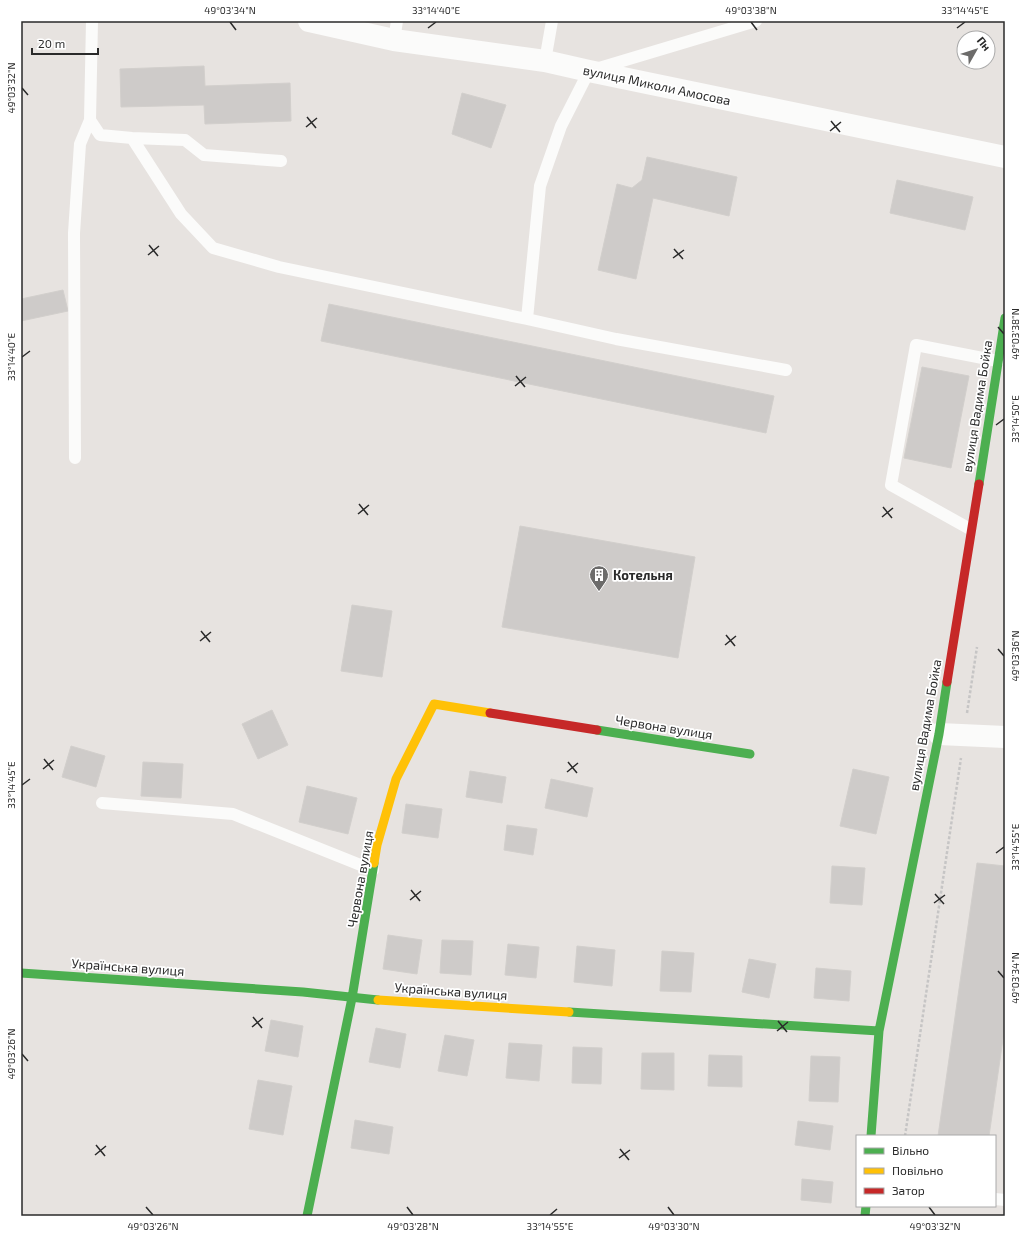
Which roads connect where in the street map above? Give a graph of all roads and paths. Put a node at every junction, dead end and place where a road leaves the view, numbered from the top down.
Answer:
1 (92, 21) edge
2 (309, 21) edge
3 (552, 21) edge
4 (756, 21) edge
5 (395, 30) edge
6 (545, 60) junction
7 (589, 72) junction
8 (90, 120) junction
9 (132, 138) junction
10 (1005, 157) edge
11 (281, 161) dead end
12 (1005, 318) edge
13 (527, 319) junction
14 (998, 361) junction
15 (786, 370) dead end
16 (75, 458) dead end
17 (970, 530) junction
18 (978, 642) dead end
19 (939, 734) junction
20 (964, 736) junction
21 (1005, 737) edge
22 (750, 754) dead end
23 (102, 803) dead end
24 (373, 870) junction
25 (21, 973) edge
26 (352, 998) junction
27 (879, 1031) junction
28 (871, 1135) edge
29 (905, 1135) edge
30 (307, 1216) edge

1 - 8 lane
2 - 5 street, вулиця Миколи Амосова
3 - 6 lane
4 - 7 lane
5 - 6 street, вулиця Миколи Амосова
6 - 7 street, вулиця Миколи Амосова
7 - 10 street, вулиця Миколи Амосова
7 - 13 lane
8 - 9 lane
8 - 16 lane
9 - 11 lane
9 - 13 lane
12 - 14 street, вулиця Вадима Бойка
13 - 15 lane
14 - 17 street, вулиця Вадима Бойка
14 - 17 lane
17 - 19 street, вулиця Вадима Бойка
18 - 20 path
19 - 20 street
19 - 27 street, вулиця Вадима Бойка
20 - 21 street
20 - 29 path
22 - 24 street, Червона вулиця
23 - 24 lane
24 - 26 street, Червона вулиця
25 - 26 street, Українська вулиця
26 - 27 street, Українська вулиця
26 - 30 street, Червона вулиця
27 - 28 street, вулиця Вадима Бойка

